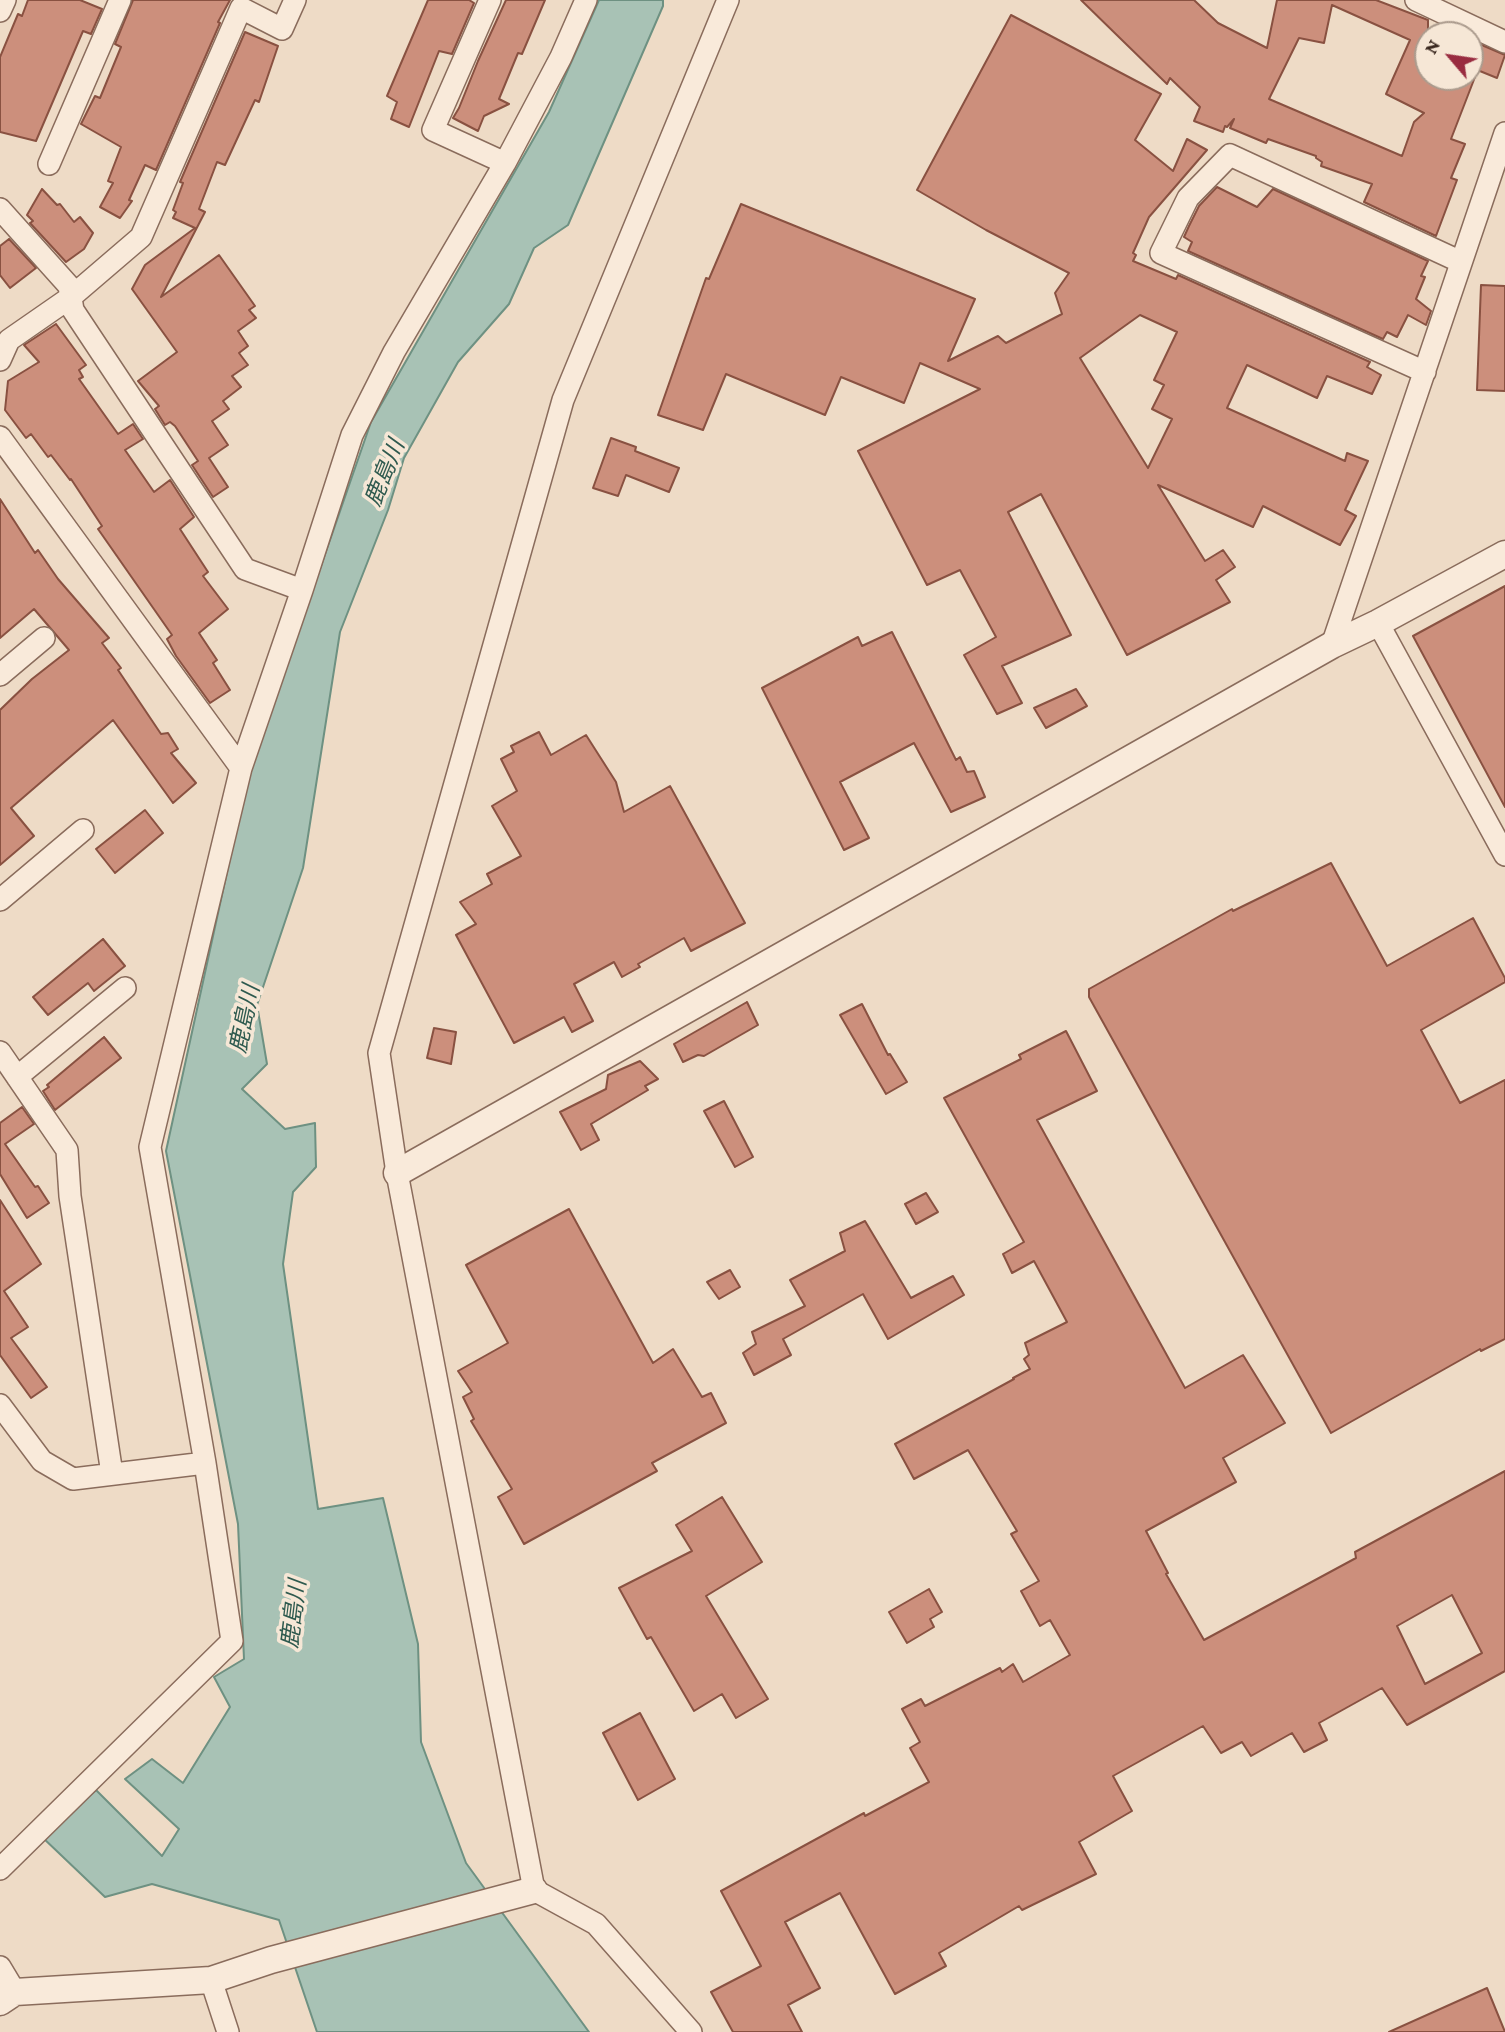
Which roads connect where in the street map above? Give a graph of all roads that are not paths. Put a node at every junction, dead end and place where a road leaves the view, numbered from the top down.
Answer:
1 (5, 0) edge
2 (120, 0) edge
3 (295, 0) edge
4 (490, 0) edge
5 (586, 0) edge
6 (728, 0) edge
7 (1416, 0) edge
8 (242, 4) edge
9 (0, 11) edge
10 (1505, 42) edge
11 (1505, 134) edge
12 (505, 163) junction
13 (49, 164) dead end
14 (0, 209) edge
15 (1461, 262) junction
16 (71, 297) junction
17 (0, 360) edge
18 (1425, 372) junction
19 (0, 437) edge
20 (1505, 554) edge
21 (302, 590) junction
22 (1378, 623) junction
23 (44, 638) dead end
24 (1332, 645) junction
25 (0, 675) edge
26 (241, 768) junction
27 (83, 830) dead end
28 (1505, 855) edge
29 (0, 901) edge
30 (125, 989) dead end
31 (1, 1054) edge
32 (17, 1077) junction
33 (397, 1173) junction
34 (0, 1405) edge
35 (205, 1463) junction
36 (112, 1474) junction
37 (0, 1869) edge
38 (534, 1890) junction
39 (0, 1968) edge
40 (211, 1980) junction
41 (8, 1997) edge
42 (228, 2032) edge
43 (691, 2032) edge

1 - 9 street
2 - 13 street
3 - 8 street
4 - 12 street
5 - 12 street
6 - 33 street
7 - 10 street
8 - 16 street
11 - 15 street
12 - 21 street
14 - 16 street
15 - 18 street
15 - 18 street
16 - 17 street
16 - 21 street
18 - 24 street
19 - 26 street
20 - 22 street
21 - 26 street
22 - 24 street
22 - 28 street
23 - 25 street
24 - 33 street
26 - 35 street
27 - 29 street
30 - 32 street
31 - 32 street
32 - 36 street
33 - 38 street
34 - 36 street
35 - 36 street
35 - 37 street
38 - 40 street
38 - 43 street
39 - 41 street
40 - 41 street
40 - 42 street

